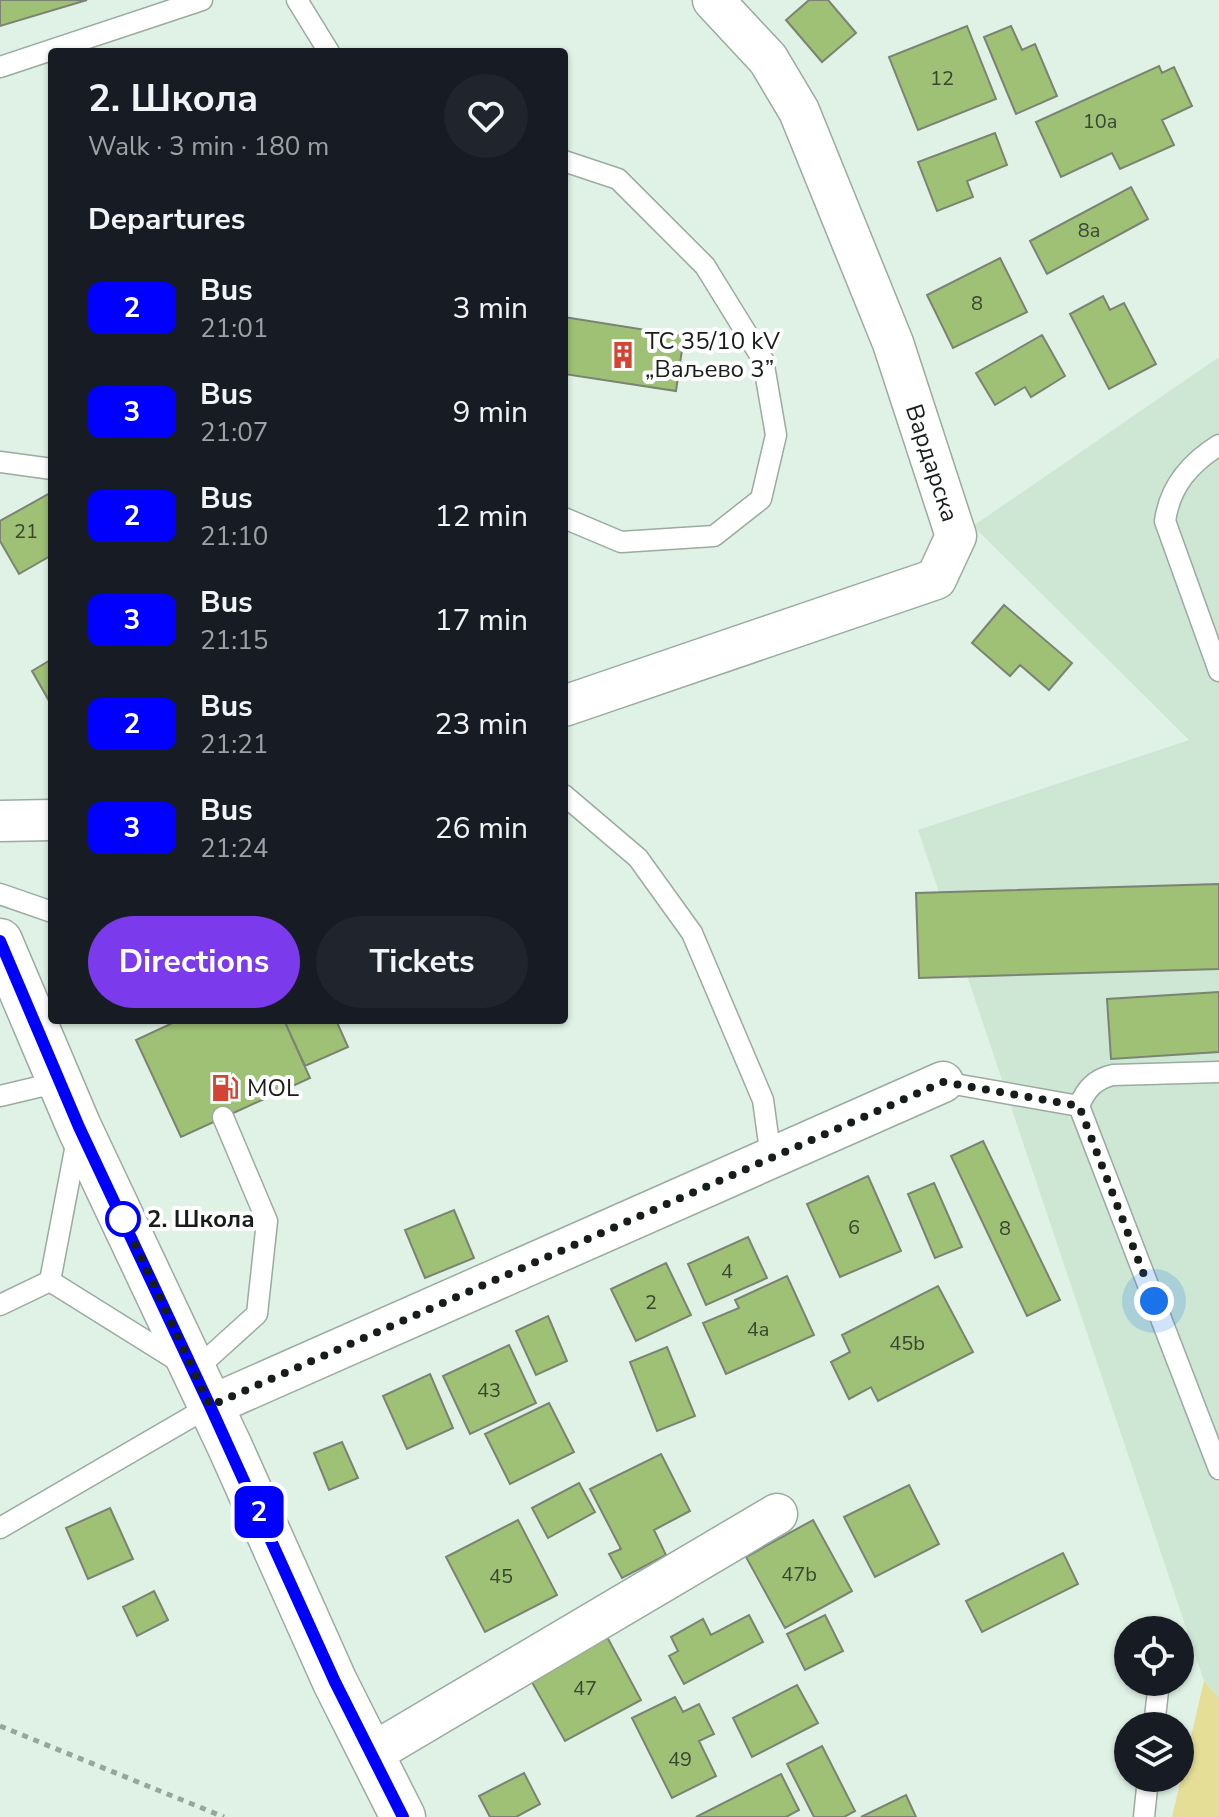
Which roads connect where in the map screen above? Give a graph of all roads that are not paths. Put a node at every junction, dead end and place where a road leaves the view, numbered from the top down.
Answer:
1 (202, 0) edge
2 (297, 0) edge
3 (713, 0) edge
4 (150, 8) edge
5 (48, 48) edge
6 (48, 48) edge
7 (327, 48) edge
8 (0, 67) edge
9 (568, 162) edge
10 (1219, 445) edge
11 (0, 462) edge
12 (48, 468) edge
13 (568, 520) edge
14 (1219, 671) edge
15 (568, 705) edge
16 (568, 798) edge
17 (48, 820) edge
18 (0, 821) edge
19 (0, 894) edge
20 (48, 911) edge
21 (0, 941) edge
22 (1219, 1072) edge
23 (59, 1082) junction
24 (943, 1082) joint
25 (0, 1096) edge
26 (1079, 1106) junction
27 (223, 1117) dead end
28 (79, 1127) junction
29 (771, 1158) junction
30 (50, 1281) junction
31 (0, 1305) edge
32 (202, 1388) junction
33 (1219, 1469) edge
34 (777, 1514) dead end
35 (0, 1528) edge
36 (371, 1754) junction
37 (1147, 1792) edge
38 (395, 1815) edge
39 (1144, 1817) edge

1 - 4 lane
2 - 7 lane
3 - 15 street, Вардарска
4 - 5 lane
6 - 8 lane
9 - 13 lane
10 - 14 lane
11 - 12 lane
16 - 29 lane
17 - 18 street
19 - 20 lane
21 - 23 main road
22 - 26 lane
23 - 25 lane
23 - 28 main road
24 - 26 lane
24 - 29 street
26 - 33 lane
27 - 32 lane
28 - 30 lane
28 - 32 main road
29 - 32 street
30 - 31 lane
30 - 32 lane
32 - 35 lane
32 - 36 main road
34 - 36 street
36 - 38 main road
37 - 39 lane

